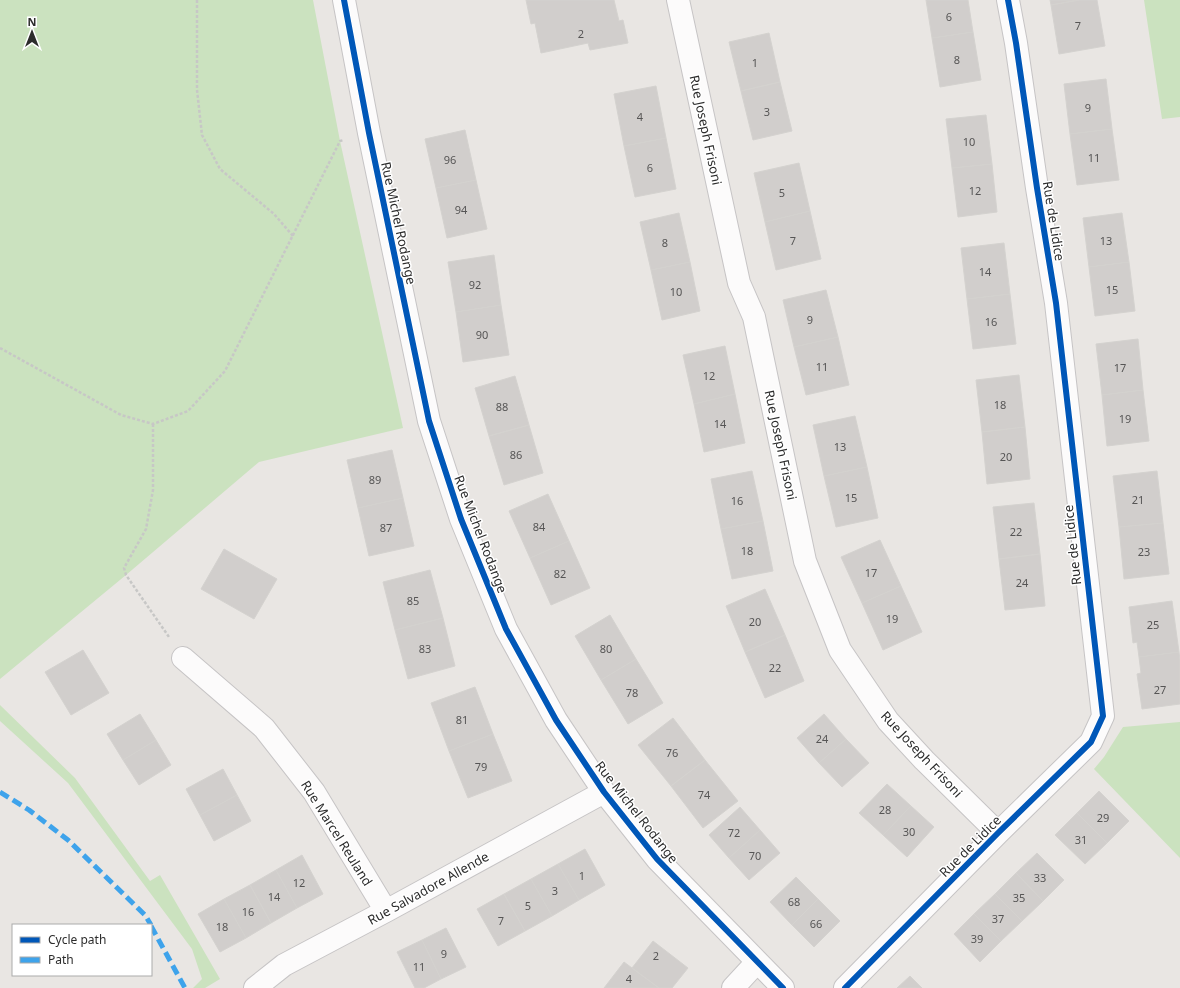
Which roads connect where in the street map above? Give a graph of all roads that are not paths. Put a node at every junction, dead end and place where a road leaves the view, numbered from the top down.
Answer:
1 (344, 0) edge
2 (678, 0) edge
3 (1008, 0) edge
4 (183, 658) road end
5 (604, 792) junction
6 (998, 833) junction
7 (386, 912) junction
8 (757, 962) junction
9 (255, 988) edge
10 (733, 988) edge
11 (782, 988) edge
12 (845, 988) edge

1 - 5 street, Rue Michel Rodange
2 - 6 street, Rue Joseph Frisoni
3 - 6 street, Rue de Lidice
4 - 7 street, Rue Marcel Reuland
5 - 7 street, Rue Salvadore Allende
5 - 8 street, Rue Michel Rodange
6 - 12 street, Rue de Lidice
7 - 9 street, Rue Salvadore Allende
8 - 10 street
8 - 11 street, Rue Michel Rodange

